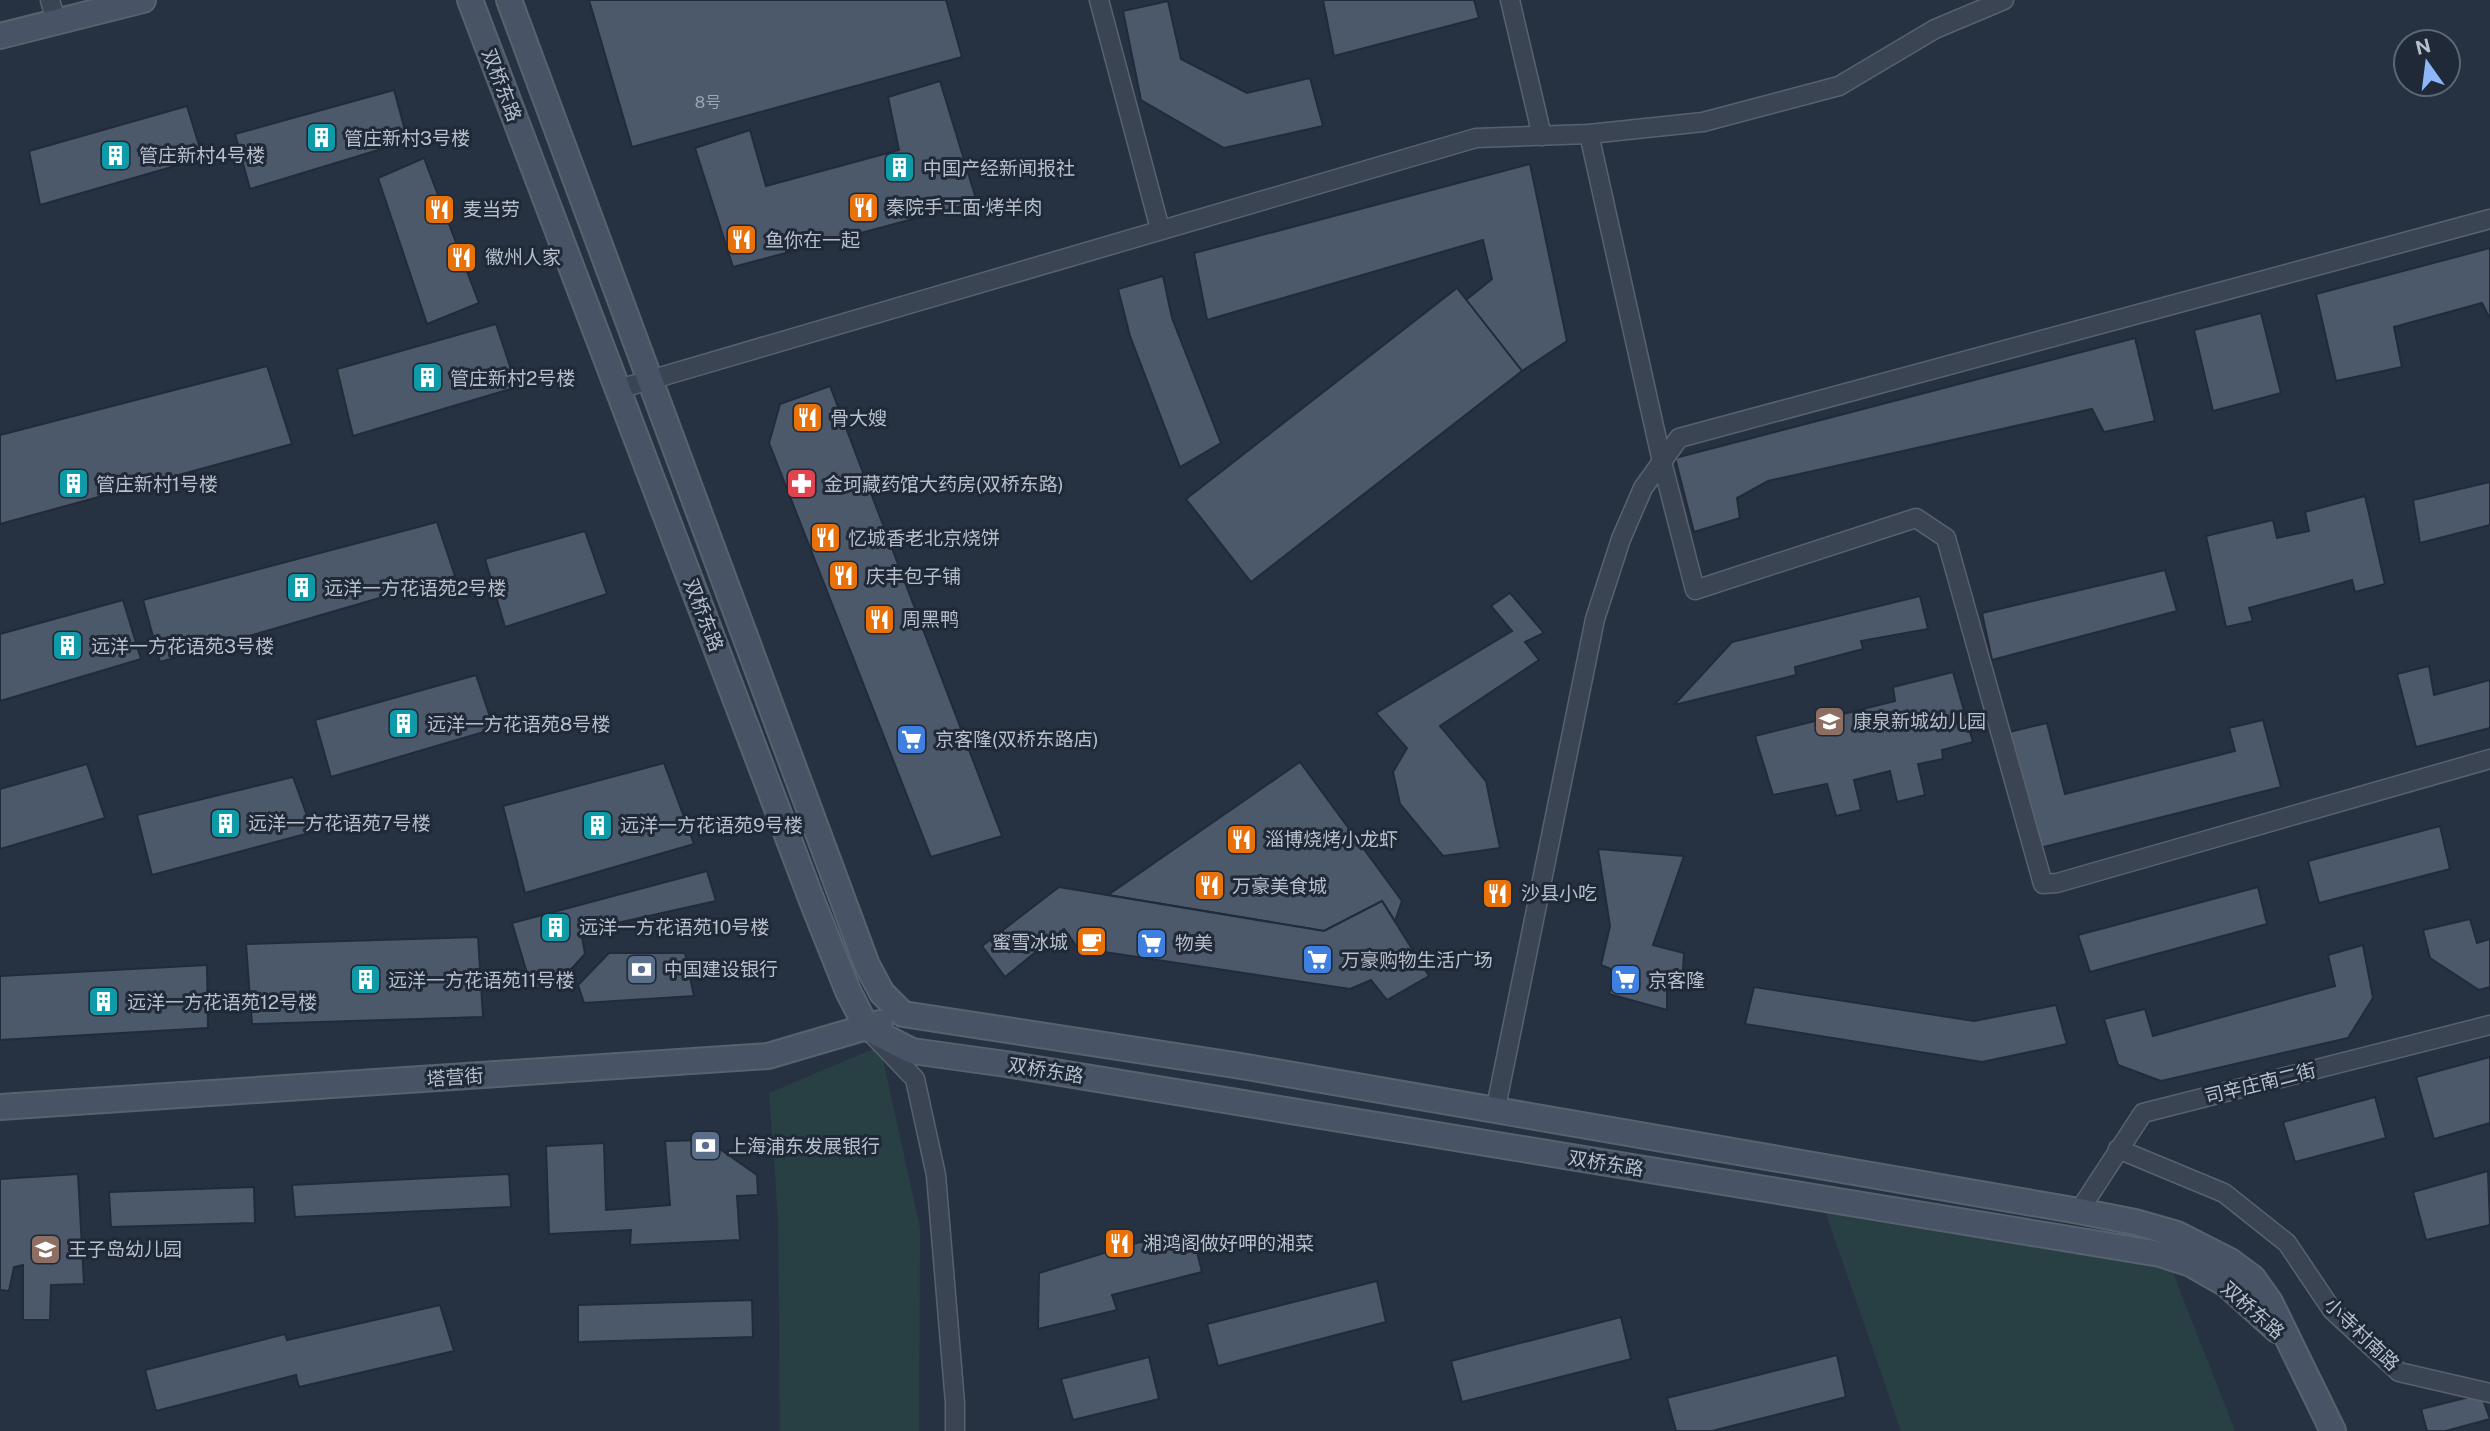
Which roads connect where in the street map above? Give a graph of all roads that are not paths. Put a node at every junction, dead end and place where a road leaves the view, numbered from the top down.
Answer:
1 (143, 0) edge
2 (470, 0) edge
3 (509, 0) edge
4 (1099, 0) edge
5 (1510, 0) edge
6 (2004, 0) edge
7 (53, 10) edge
8 (0, 36) edge
9 (1589, 134) junction
10 (1542, 136) junction
11 (2490, 219) edge
12 (1160, 229) junction
13 (650, 380) junction
14 (619, 390) junction
15 (1662, 462) junction
16 (2490, 759) edge
17 (903, 1014) junction
18 (2490, 1025) edge
19 (867, 1028) junction
20 (0, 1107) edge
21 (1495, 1112) junction
22 (2118, 1149) junction
23 (2079, 1211) junction
24 (2290, 1342) junction
25 (2490, 1393) edge
26 (955, 1431) edge
27 (2333, 1431) edge

1 - 7 street
2 - 14 street, 双桥东路
3 - 13 street, 双桥东路
4 - 12 street
5 - 10 street
6 - 9 street
7 - 8 street
9 - 10 street
9 - 15 street
10 - 12 street
11 - 15 street
12 - 13 street
13 - 14 street
13 - 17 street, 双桥东路
14 - 19 street, 双桥东路
15 - 16 street
15 - 21 street
17 - 19 street, 塔营街
17 - 21 street, 双桥东路
18 - 22 street, 司辛庄南二街
19 - 20 street, 塔营街
19 - 24 street, 双桥东路
19 - 26 street
21 - 23 street, 双桥东路
22 - 23 street, 司辛庄南二街
22 - 25 street, 小寺村南路
23 - 24 street, 双桥东路
24 - 27 street, 双桥东路

